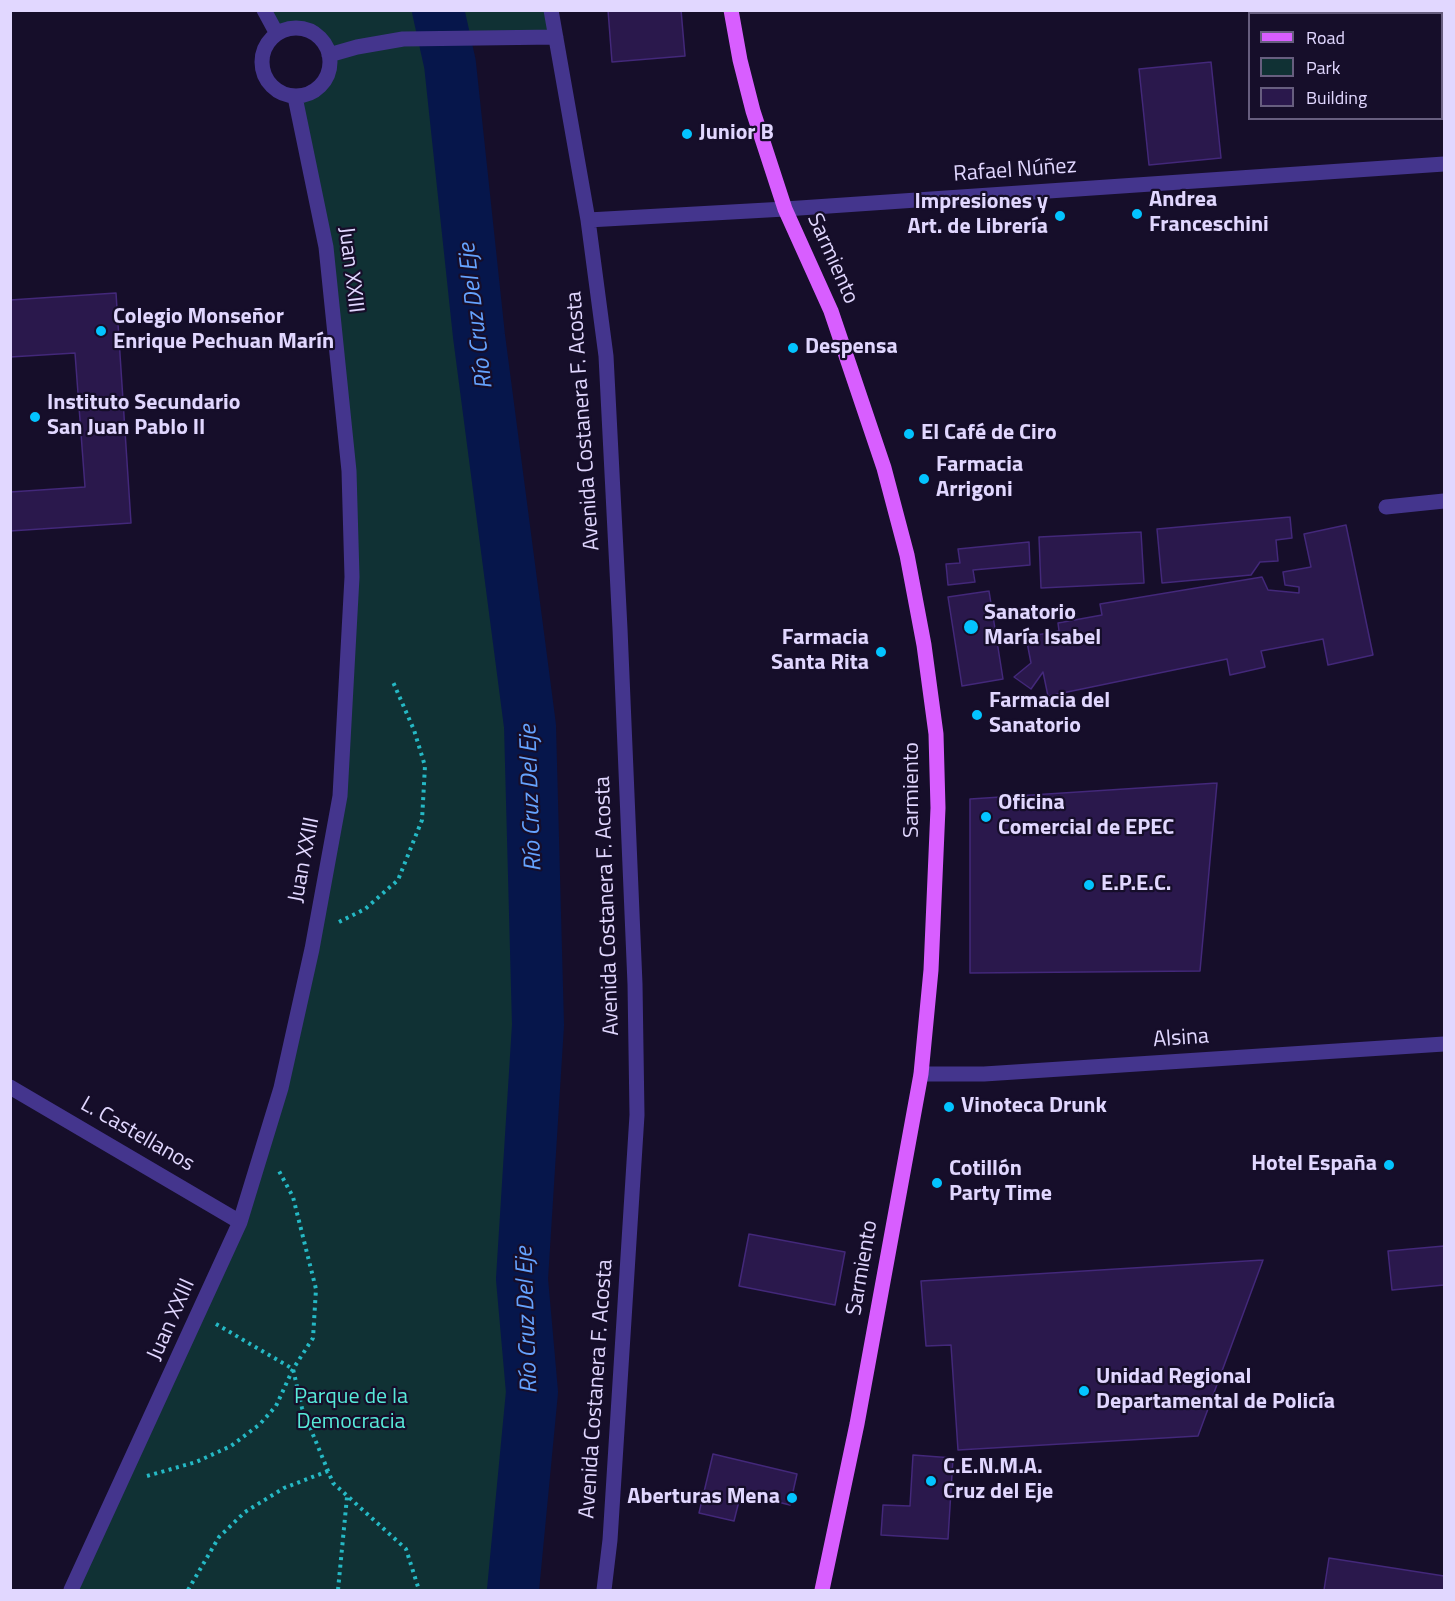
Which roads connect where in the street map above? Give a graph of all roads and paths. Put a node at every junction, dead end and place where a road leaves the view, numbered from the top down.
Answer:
1 (264, 10) edge
2 (551, 10) edge
3 (731, 10) edge
4 (277, 34) junction
5 (556, 37) junction
6 (329, 55) junction
7 (295, 96) junction
8 (1444, 164) edge
9 (785, 209) junction
10 (588, 220) junction
11 (1444, 501) edge
12 (1386, 507) dead end
13 (393, 682) dead end
14 (314, 934) junction
15 (1444, 1044) edge
16 (921, 1074) junction
17 (10, 1087) edge
18 (264, 1144) junction
19 (240, 1222) junction
20 (199, 1314) junction
21 (293, 1369) junction
22 (328, 1471) junction
23 (123, 1480) junction
24 (347, 1496) junction
25 (71, 1590) edge
26 (188, 1590) edge
27 (338, 1590) edge
28 (419, 1590) edge
29 (604, 1590) edge
30 (822, 1590) edge

1 - 4 street
2 - 5 street, Avenida Costanera F. Acosta
3 - 9 main road, Sarmiento
4 - 6 street
4 - 7 street
5 - 6 street
5 - 10 street, Avenida Costanera F. Acosta
6 - 7 street
7 - 14 street, Juan XXIII
8 - 9 street, Rafael Núñez
9 - 10 street, Rafael Núñez
9 - 16 main road, Sarmiento
10 - 29 street, Avenida Costanera F. Acosta
11 - 12 street
13 - 14 path
14 - 18 street, Juan XXIII
15 - 16 street, Alsina
16 - 30 main road, Sarmiento
17 - 19 street, L. Castellanos
18 - 19 street, Juan XXIII
18 - 21 path
19 - 20 street, Juan XXIII
20 - 21 path
20 - 23 street, Juan XXIII
21 - 22 path
21 - 23 path
22 - 24 path
22 - 26 path
23 - 25 street, Juan XXIII
24 - 27 path
24 - 28 path

